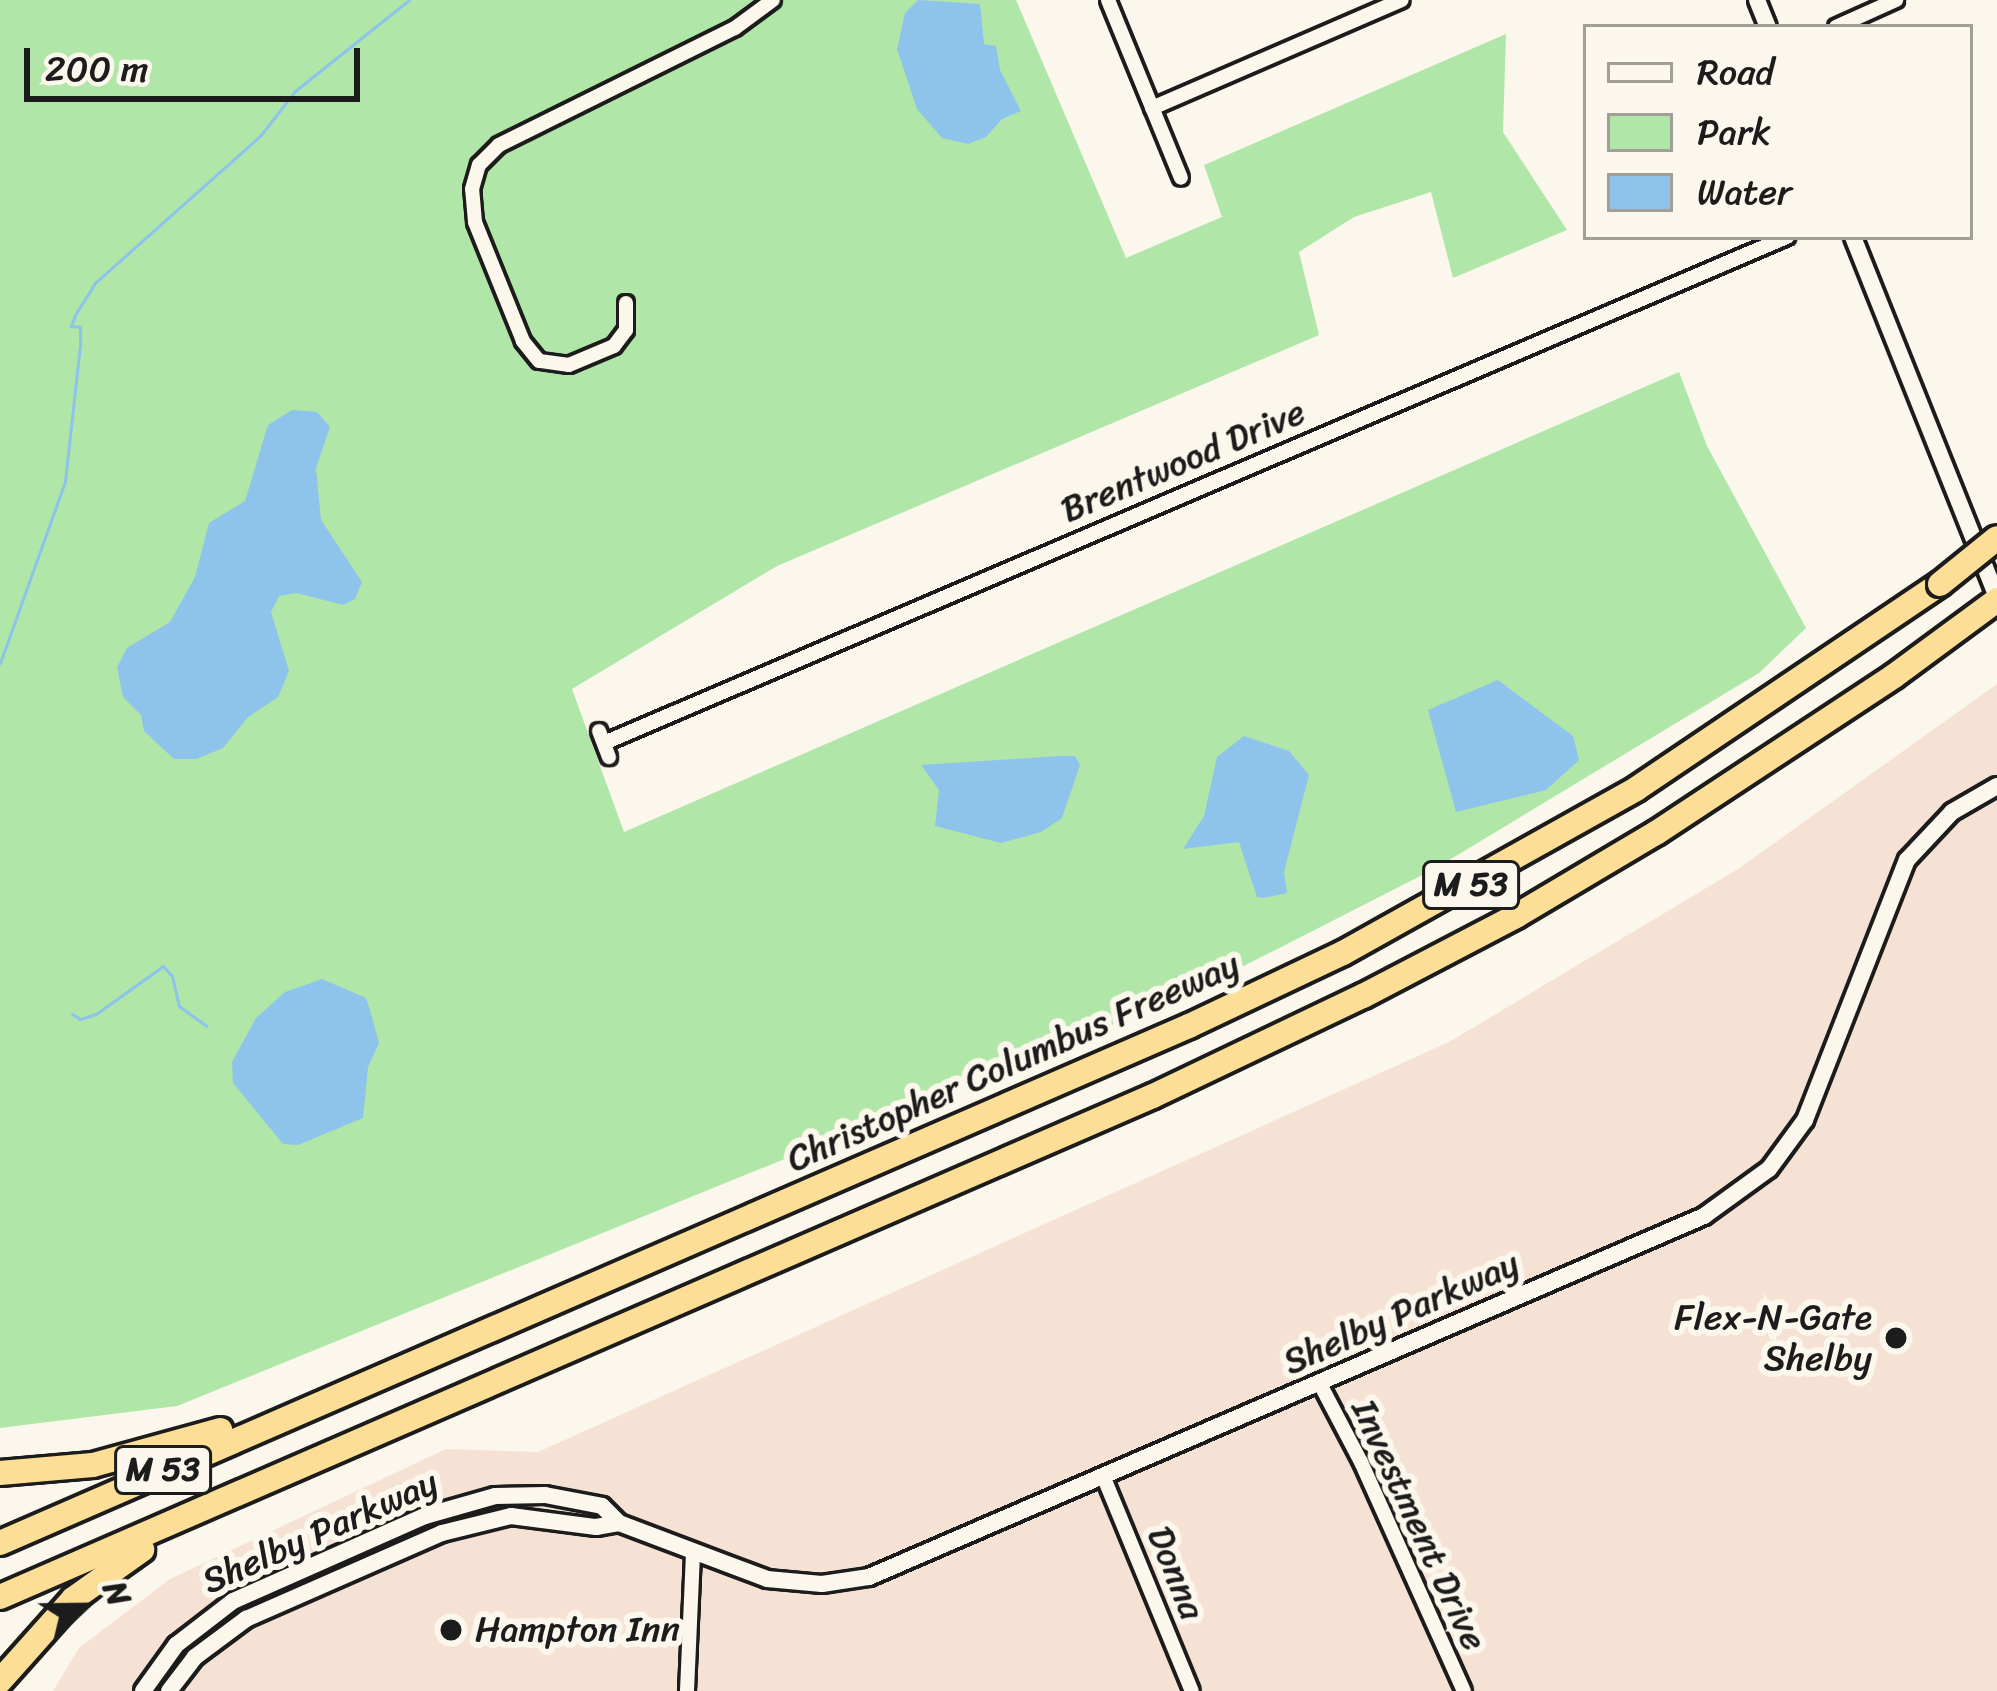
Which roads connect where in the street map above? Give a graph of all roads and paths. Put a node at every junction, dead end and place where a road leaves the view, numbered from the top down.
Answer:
1 (773, 0) edge
2 (1108, 0) edge
3 (1402, 0) edge
4 (1896, 0) edge
5 (1843, 24) edge
6 (1152, 108) junction
7 (1181, 178) dead end
8 (1780, 240) edge
9 (1854, 240) edge
10 (626, 302) dead end
11 (1997, 538) edge
12 (1997, 599) edge
13 (604, 744) dead end
14 (1997, 786) edge
15 (1320, 1384) junction
16 (326, 1398) junction
17 (304, 1467) junction
18 (0, 1473) edge
19 (1104, 1478) junction
20 (480, 1498) junction
21 (470, 1523) junction
22 (619, 1523) junction
23 (0, 1543) edge
24 (693, 1553) junction
25 (0, 1597) edge
26 (0, 1682) edge
27 (143, 1691) edge
28 (169, 1691) edge
29 (687, 1691) edge
30 (1192, 1691) edge
31 (1464, 1691) edge

1 - 10 street
2 - 6 street
3 - 6 street
4 - 5 street
6 - 7 street
8 - 13 street, Brentwood Drive
9 - 12 street
11 - 16 highway, Christopher Columbus Freeway / M 53, bridge
12 - 17 highway, M 53
14 - 15 street, Shelby Parkway
15 - 19 street, Shelby Parkway
15 - 31 street, Investment Drive
16 - 18 highway
16 - 23 highway, Christopher Columbus Freeway / M 53
17 - 25 highway, M 53
17 - 26 highway
19 - 24 street, Shelby Parkway
19 - 30 street, Donna
20 - 21 street
20 - 22 street, Shelby Parkway
20 - 27 street, Shelby Parkway
21 - 22 street, Shelby Parkway
21 - 28 street, Shelby Parkway
22 - 24 street, Shelby Parkway
24 - 29 street

